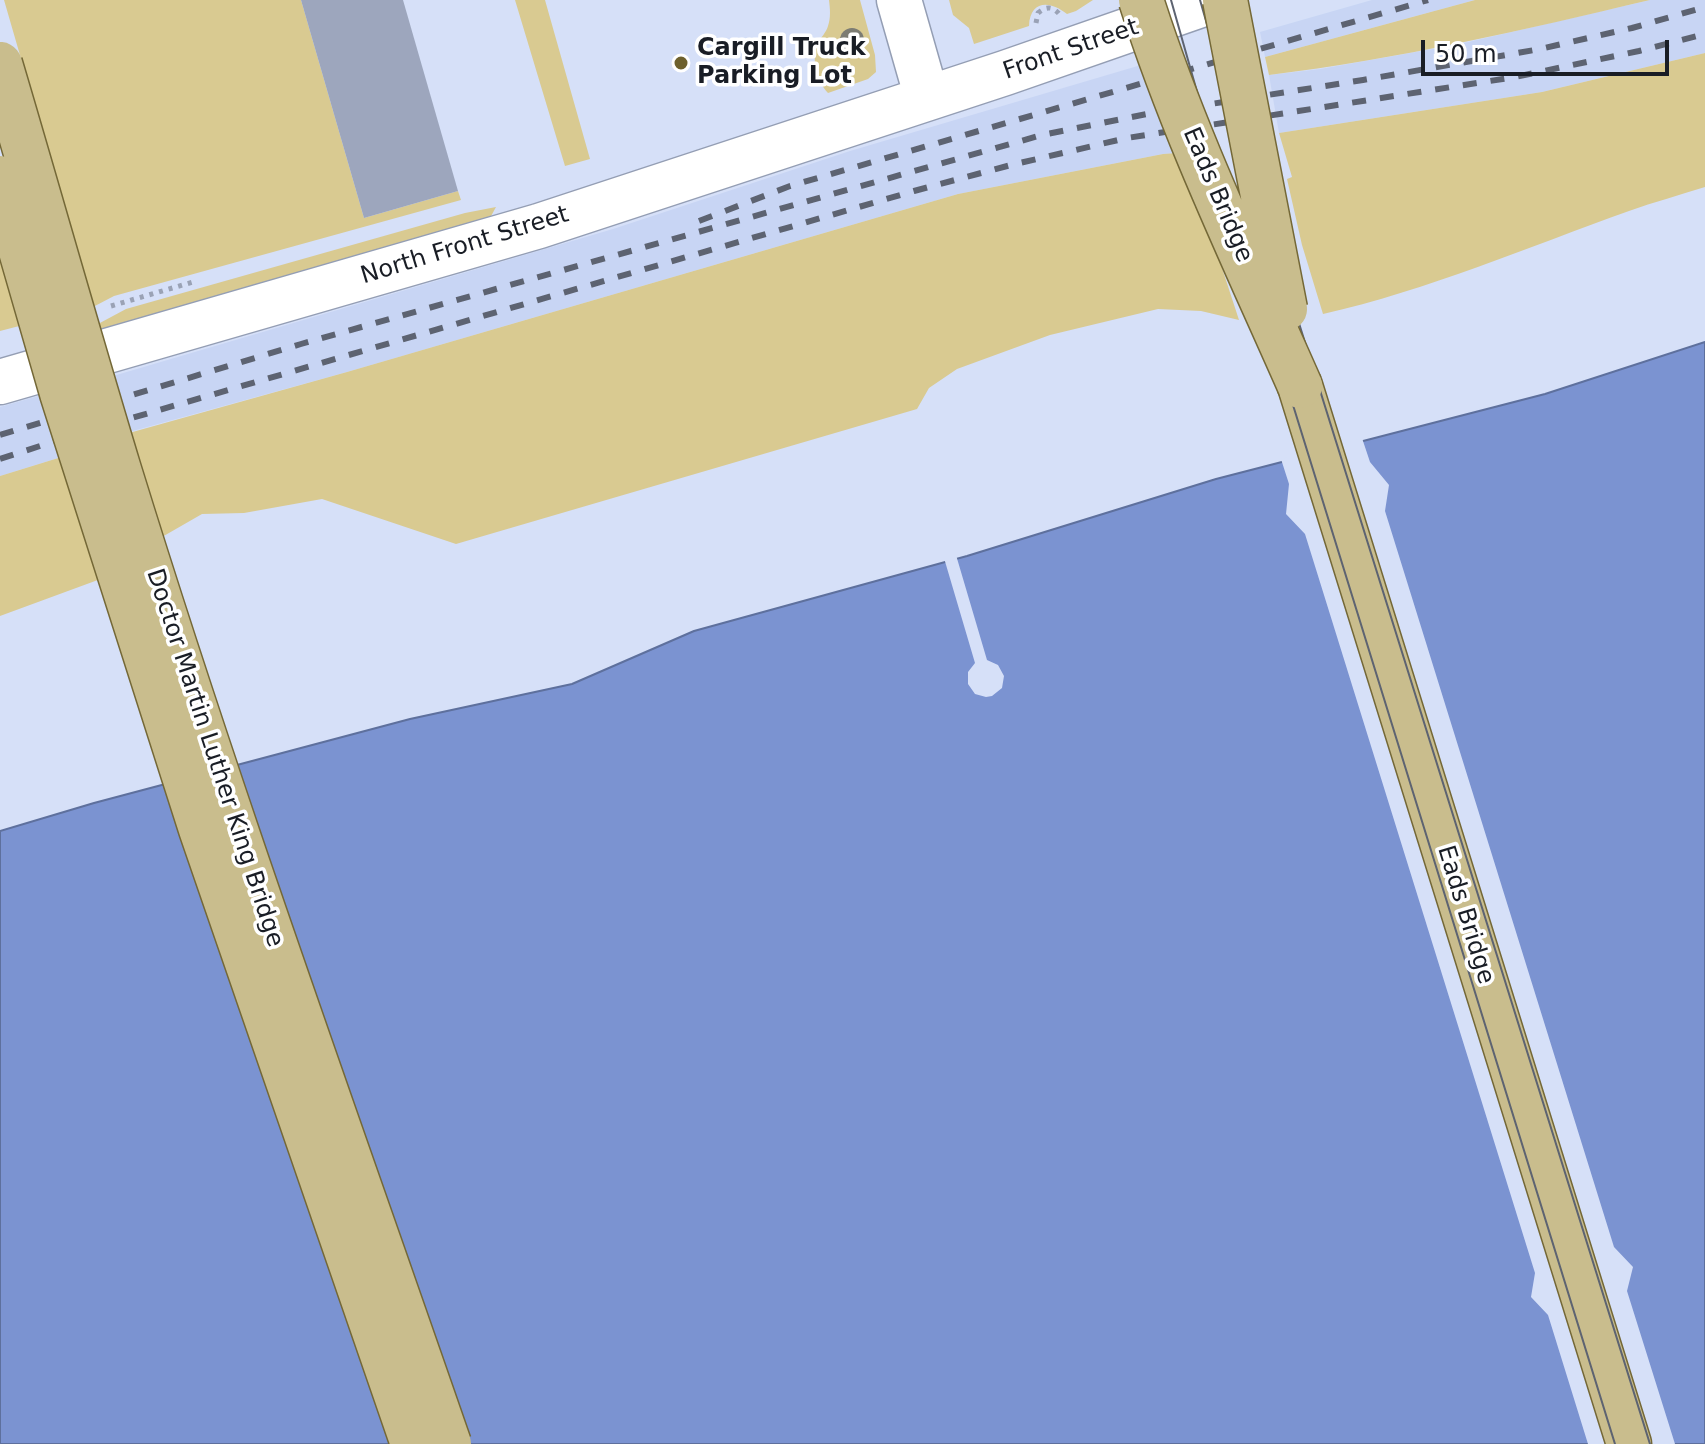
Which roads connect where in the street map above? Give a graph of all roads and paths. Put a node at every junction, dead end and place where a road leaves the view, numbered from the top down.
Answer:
1 (899, 0) edge
2 (1141, 0) edge
3 (1215, 0) edge
4 (1225, 0) edge
5 (0, 64) edge
6 (927, 98) junction
7 (0, 178) edge
8 (0, 382) edge
9 (1300, 386) junction
10 (413, 1444) edge
11 (449, 1444) edge
12 (1629, 1444) edge

1 - 6 street
2 - 9 main road, Eads Bridge, bridge
3 - 6 street, Front Street
4 - 9 main road, Eads Bridge, bridge
5 - 11 main road, Doctor Martin Luther King Bridge, bridge
6 - 8 street, North Front Street
7 - 10 main road, Doctor Martin Luther King Bridge, bridge
9 - 12 main road, Eads Bridge

